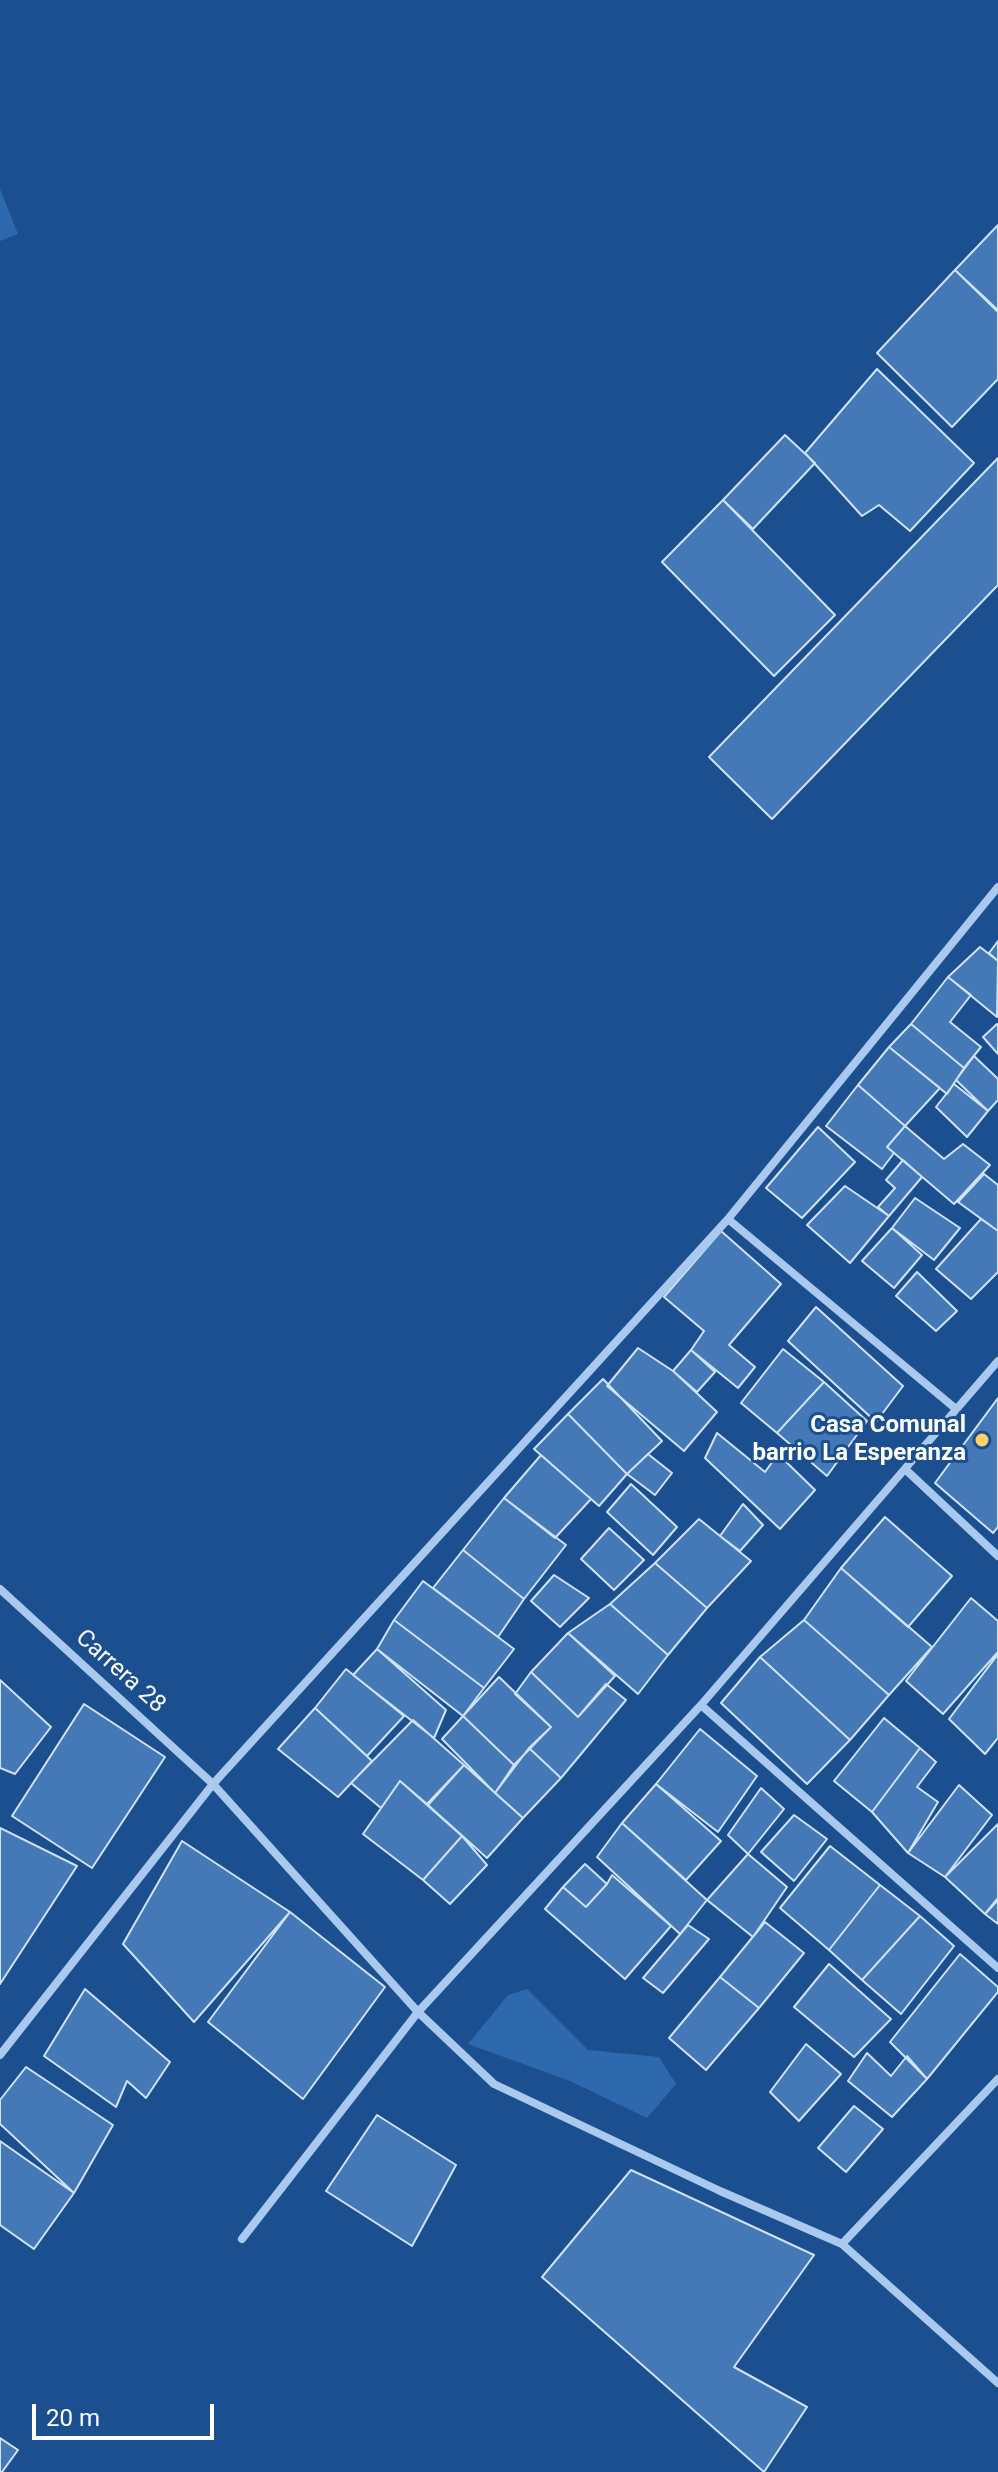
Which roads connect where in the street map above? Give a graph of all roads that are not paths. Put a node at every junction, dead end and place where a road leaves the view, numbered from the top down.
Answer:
1 (998, 887) edge
2 (728, 1219) junction
3 (998, 1361) edge
4 (956, 1409) junction
5 (905, 1469) junction
6 (998, 1556) edge
7 (0, 1589) edge
8 (701, 1705) junction
9 (213, 1784) junction
10 (998, 1968) edge
11 (418, 2012) junction
12 (0, 2055) edge
13 (998, 2079) edge
14 (242, 2239) dead end
15 (842, 2244) junction
16 (998, 2383) edge

1 - 2 street
2 - 4 street
2 - 9 street
3 - 4 street
4 - 5 street
5 - 6 street
5 - 8 street
7 - 9 street, Carrera 28
8 - 10 street
8 - 11 street
9 - 11 street, Carrera 28
9 - 12 street
11 - 14 street
11 - 15 street, Carrera 28
13 - 15 street
15 - 16 street, Carrera 28

